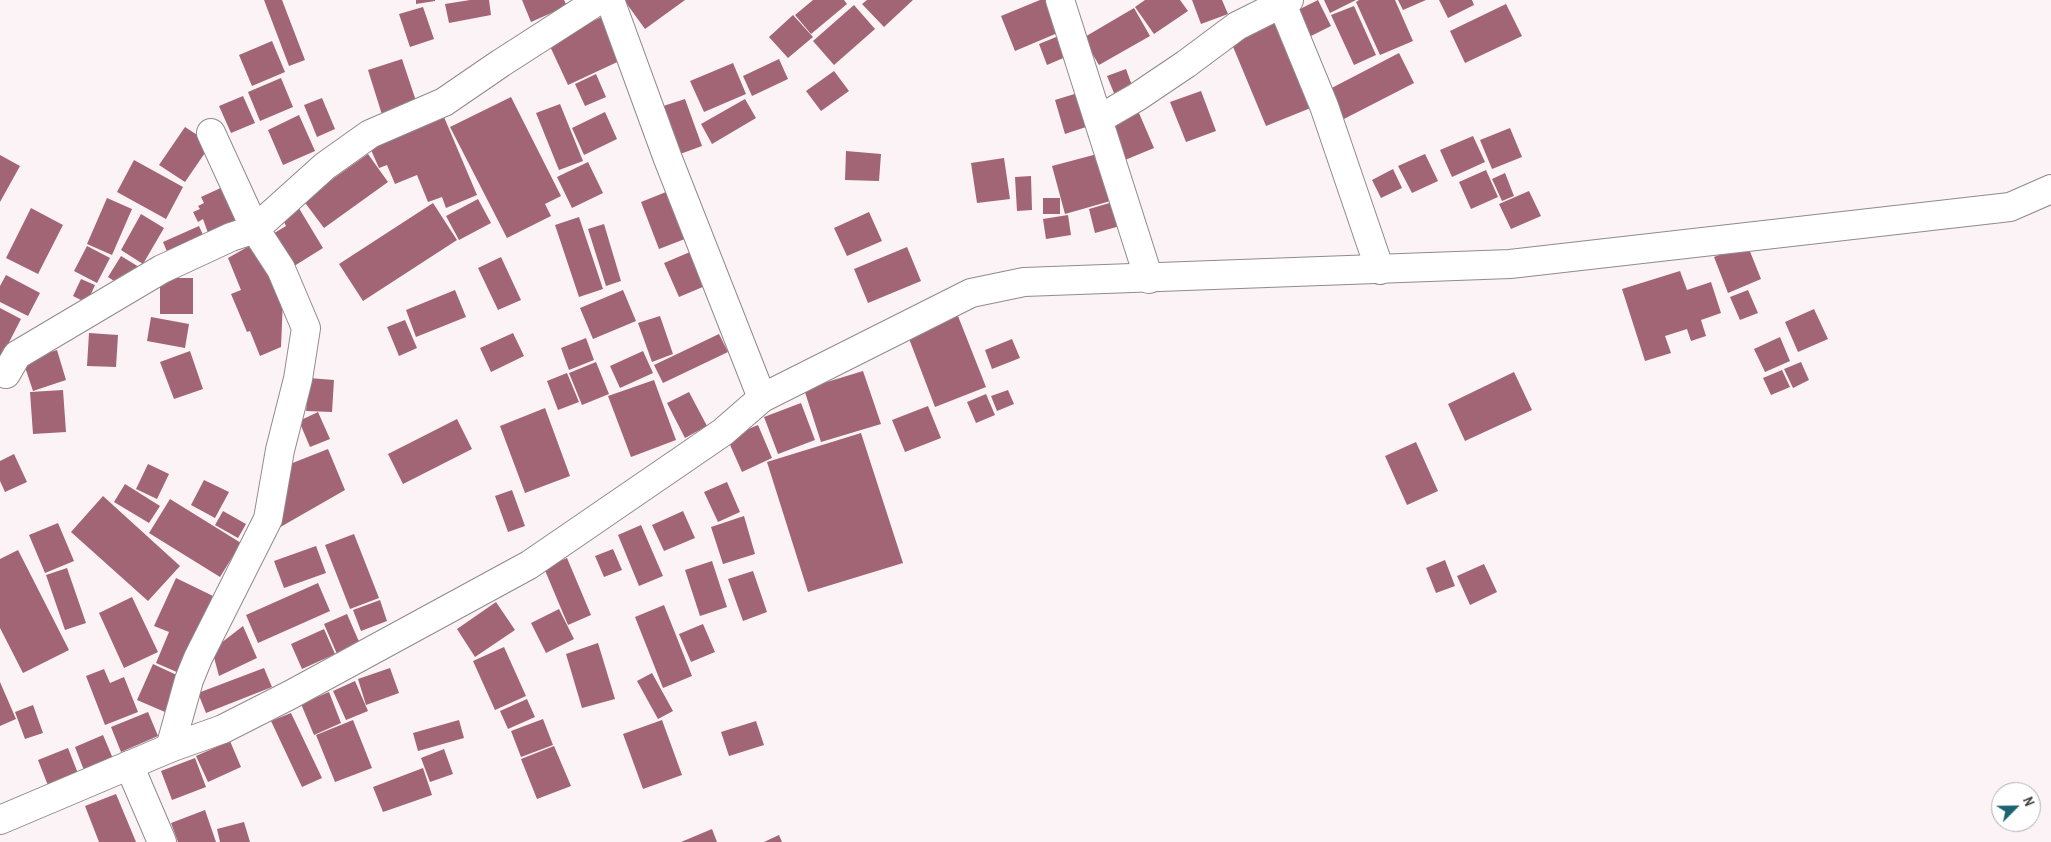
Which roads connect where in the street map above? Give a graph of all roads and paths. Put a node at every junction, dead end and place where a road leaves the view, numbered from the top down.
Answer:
1 (599, 0) edge
2 (610, 0) edge
3 (1060, 0) edge
4 (1286, 2) edge
5 (1099, 119) junction
6 (210, 133) dead end
7 (2051, 188) edge
8 (255, 229) junction
9 (1380, 270) junction
10 (1149, 279) junction
11 (6, 374) dead end
12 (762, 398) junction
13 (170, 748) junction
14 (130, 765) junction
15 (0, 820) edge
16 (162, 842) edge

1 - 8 street
2 - 12 street
3 - 5 street
4 - 5 street
4 - 9 street
5 - 10 street
6 - 8 street
7 - 9 street
8 - 11 street
8 - 13 street
9 - 10 street
10 - 12 street
12 - 13 street
13 - 14 street
14 - 15 street
14 - 16 street

